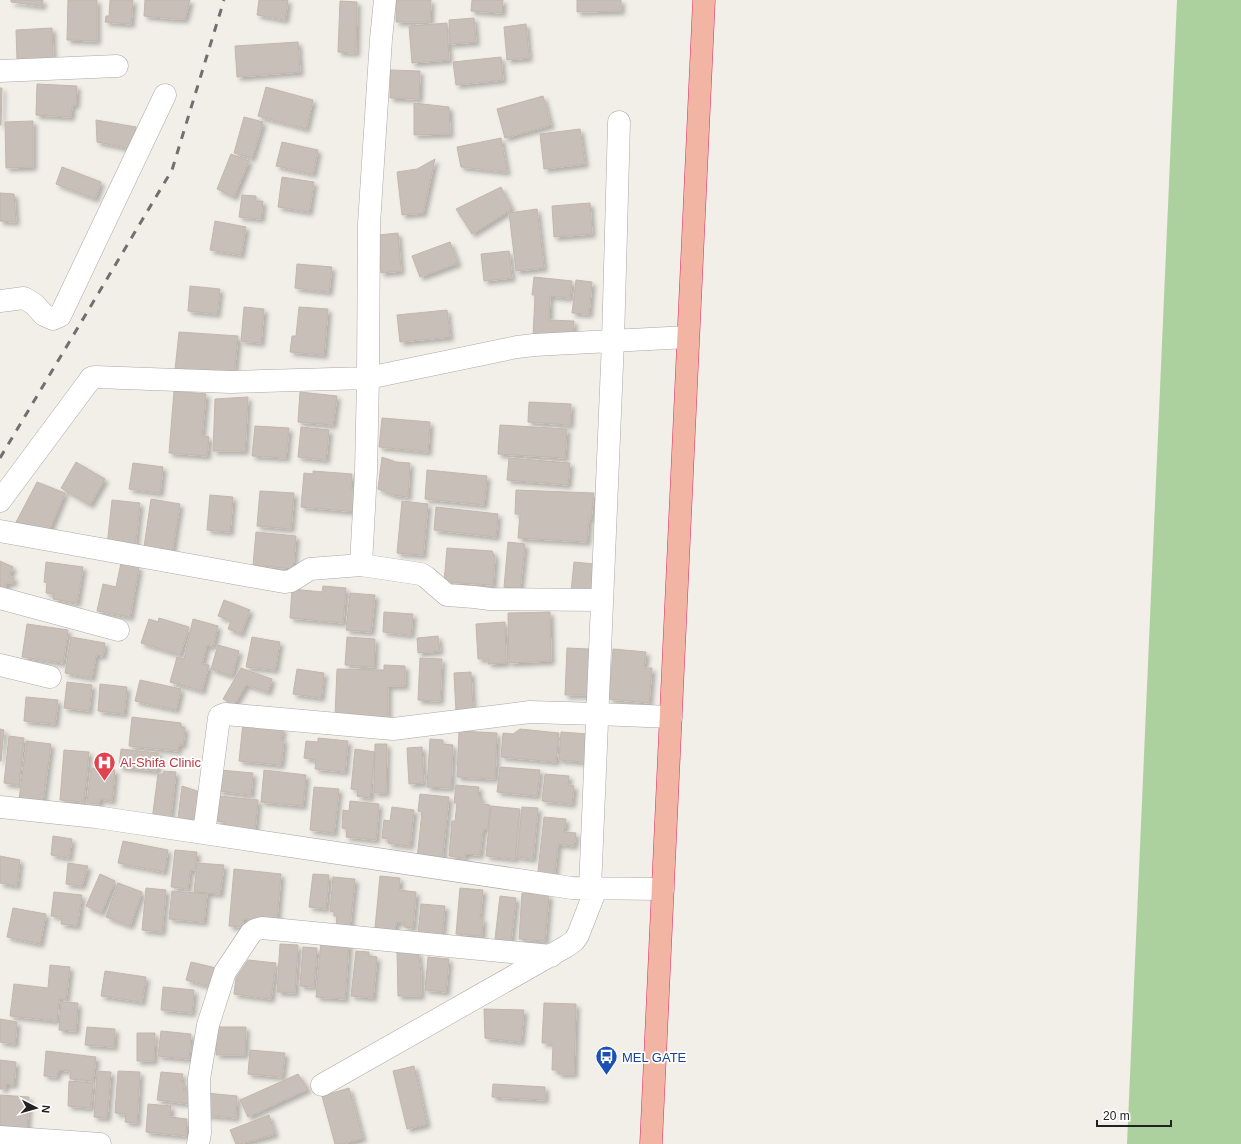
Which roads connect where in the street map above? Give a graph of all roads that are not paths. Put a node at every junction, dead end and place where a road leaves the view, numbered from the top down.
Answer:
1 (385, 0) edge
2 (704, 0) edge
3 (117, 66) dead end
4 (0, 71) edge
5 (165, 95) dead end
6 (619, 122) dead end
7 (0, 301) edge
8 (688, 337) junction
9 (613, 341) junction
10 (368, 378) junction
11 (0, 501) edge
12 (0, 532) edge
13 (362, 564) junction
14 (0, 598) edge
15 (602, 600) junction
16 (118, 630) dead end
17 (0, 665) edge
18 (50, 677) dead end
19 (598, 714) junction
20 (671, 717) junction
21 (0, 807) edge
22 (204, 833) junction
23 (593, 889) junction
24 (663, 889) junction
25 (551, 956) junction
26 (322, 1085) dead end
27 (0, 1137) edge
28 (100, 1144) edge
29 (198, 1144) edge
30 (651, 1144) edge

1 - 10 street
2 - 8 highway
3 - 4 street
5 - 7 street
6 - 9 street
8 - 9 street
8 - 20 highway
9 - 10 street
9 - 15 street
10 - 11 street
10 - 13 street
12 - 13 street
13 - 15 street
14 - 16 street
15 - 19 street
17 - 18 street
19 - 20 street
19 - 22 street
19 - 23 street
20 - 24 highway
21 - 22 street
22 - 23 street
23 - 24 street
23 - 25 street
24 - 30 highway
25 - 26 street
25 - 29 street
27 - 28 street

